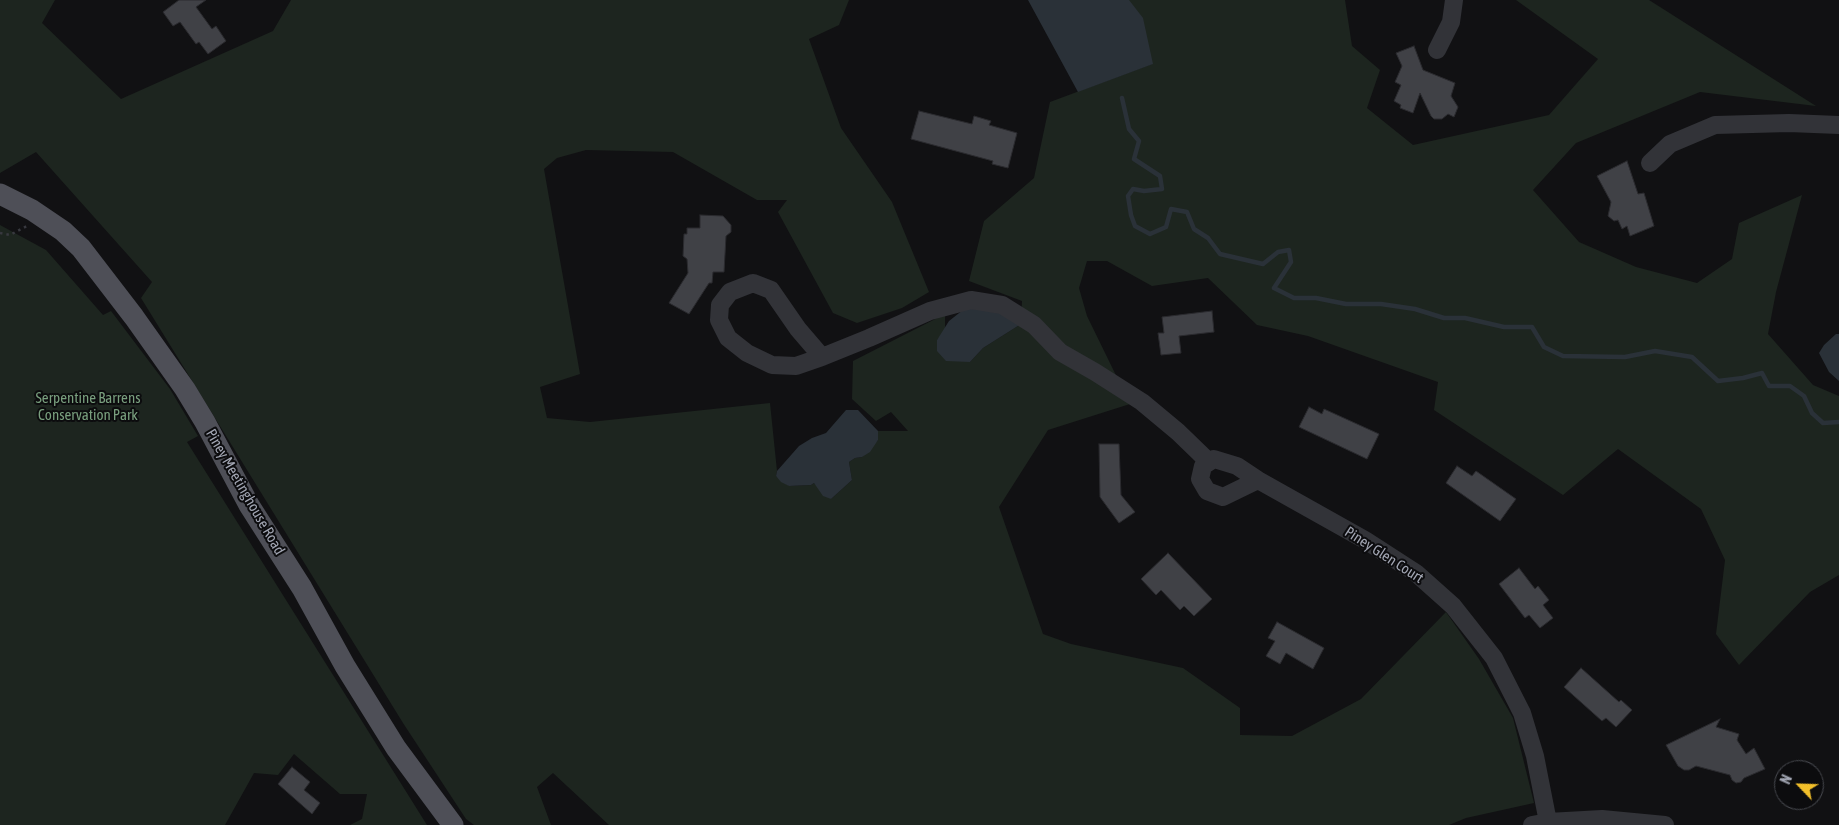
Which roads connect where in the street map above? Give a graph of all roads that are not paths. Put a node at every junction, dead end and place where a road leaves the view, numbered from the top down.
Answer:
1 (1454, 0) edge
2 (1438, 50) dead end
3 (1839, 125) edge
4 (1650, 164) dead end
5 (0, 194) edge
6 (822, 357) junction
7 (1209, 462) junction
8 (1258, 480) junction
9 (1540, 824) edge
10 (453, 825) edge
11 (1665, 825) edge

1 - 2 street
3 - 4 street
5 - 10 main road, Piney Meetinghouse Road
6 - 6 street
6 - 7 street
7 - 8 street, Piney Glen Court
7 - 8 street
8 - 9 street, Piney Glen Court
9 - 11 street

